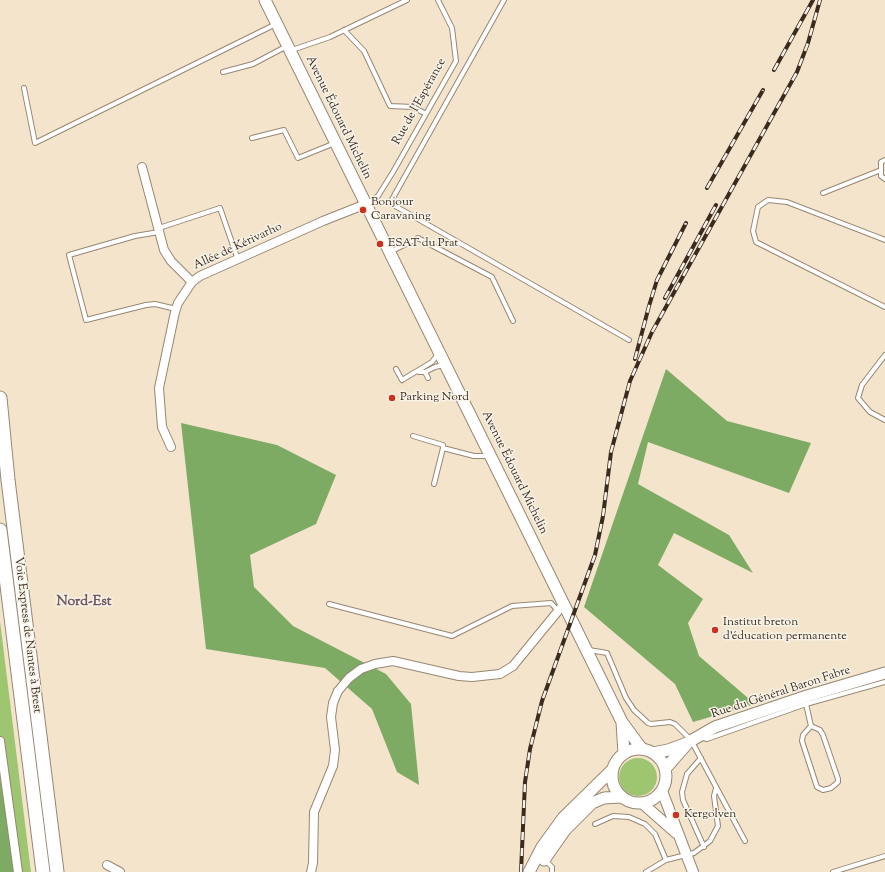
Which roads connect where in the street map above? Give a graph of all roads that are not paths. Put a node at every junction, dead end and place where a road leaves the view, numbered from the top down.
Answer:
1 (265, 0) edge
2 (407, 0) edge
3 (438, 0) edge
4 (504, 0) edge
5 (277, 24) junction
6 (344, 30) junction
7 (289, 48) junction
8 (223, 72) dead end
9 (24, 88) dead end
10 (426, 114) junction
11 (252, 138) dead end
12 (336, 142) junction
13 (885, 160) edge
14 (142, 167) dead end
15 (881, 170) junction
16 (885, 179) edge
17 (823, 193) dead end
18 (366, 204) junction
19 (159, 230) junction
20 (885, 240) edge
21 (390, 252) junction
22 (238, 260) junction
23 (192, 282) junction
24 (885, 307) edge
25 (176, 309) junction
26 (513, 321) dead end
27 (629, 340) dead end
28 (440, 353) junction
29 (885, 356) edge
30 (445, 364) junction
31 (396, 369) dead end
32 (418, 372) junction
33 (425, 372) junction
34 (428, 378) dead end
35 (0, 398) edge
36 (885, 420) edge
37 (414, 436) dead end
38 (171, 447) dead end
39 (443, 448) junction
40 (491, 456) junction
41 (434, 484) dead end
42 (0, 530) edge
43 (330, 604) dead end
44 (561, 608) junction
45 (586, 650) junction
46 (885, 673) edge
47 (885, 682) edge
48 (806, 704) junction
49 (622, 722) junction
50 (811, 726) junction
51 (692, 740) junction
52 (0, 741) edge
53 (642, 749) junction
54 (653, 753) junction
55 (624, 754) junction
56 (701, 758) junction
57 (612, 769) junction
58 (665, 769) junction
59 (716, 788) junction
60 (662, 791) junction
61 (620, 797) junction
62 (642, 804) junction
63 (595, 824) dead end
64 (678, 834) junction
65 (745, 841) dead end
66 (704, 846) junction
67 (687, 856) junction
68 (885, 856) edge
69 (544, 859) junction
70 (666, 860) junction
71 (107, 865) dead end
72 (18, 872) edge
73 (43, 872) edge
74 (57, 872) edge
75 (120, 872) edge
76 (310, 872) edge
77 (529, 872) edge
78 (536, 872) edge
79 (552, 872) edge
80 (646, 872) edge
81 (693, 872) edge
82 (833, 872) edge

1 - 5 main road, Avenue Édouard Michelin
2 - 6 lane
3 - 10 lane, Rue de l'Espérance
4 - 27 lane
5 - 7 main road, Avenue Édouard Michelin
5 - 9 lane
6 - 7 lane
6 - 10 lane
7 - 8 lane
7 - 12 main road, Avenue Édouard Michelin
10 - 18 lane, Rue de l'Espérance
11 - 12 lane
12 - 18 main road, Avenue Édouard Michelin
13 - 15 lane
14 - 19 street
15 - 16 lane
15 - 17 lane
18 - 21 main road, Avenue Édouard Michelin
18 - 22 street, Allée de Kérivarho
19 - 22 lane
19 - 23 street
19 - 25 lane
20 - 24 lane
21 - 26 lane
21 - 28 main road, Avenue Édouard Michelin
22 - 23 street, Allée de Kérivarho
23 - 25 street, Allée de Kérivarho
25 - 38 street, Allée de Kérivarho
28 - 30 main road, Avenue Édouard Michelin
28 - 32 lane
29 - 36 lane
30 - 33 lane
30 - 40 main road, Avenue Édouard Michelin
31 - 32 lane
32 - 33 lane
33 - 34 lane
35 - 74 highway, Voie Express de Nantes à Brest
37 - 39 lane
39 - 40 lane
39 - 41 lane
40 - 44 main road, Avenue Édouard Michelin
42 - 73 highway, Voie Express de Nantes à Brest
43 - 44 lane
44 - 45 main road, Avenue Édouard Michelin
44 - 76 street
45 - 49 main road, Avenue Édouard Michelin
45 - 51 lane
46 - 51 main road, Rue du Général Baron Fabre
47 - 48 lane
48 - 50 lane
48 - 51 lane
49 - 53 main road, Avenue Édouard Michelin
49 - 55 main road, Avenue Édouard Michelin
50 - 50 lane
51 - 54 main road, Rue du Général Baron Fabre
51 - 56 lane
51 - 58 main road, Rue du Général Baron Fabre
52 - 72 street
53 - 54 main road
53 - 55 main road
54 - 58 main road
55 - 57 main road
56 - 59 lane
56 - 66 lane
57 - 61 main road
57 - 77 main road
58 - 60 main road
59 - 65 lane
59 - 66 lane
60 - 62 main road
60 - 64 street
61 - 62 main road
61 - 69 main road
62 - 64 street
63 - 70 lane
64 - 67 street
66 - 67 lane
67 - 70 lane
67 - 81 street
68 - 82 lane
69 - 78 main road
69 - 79 lane
70 - 80 lane
71 - 75 street

